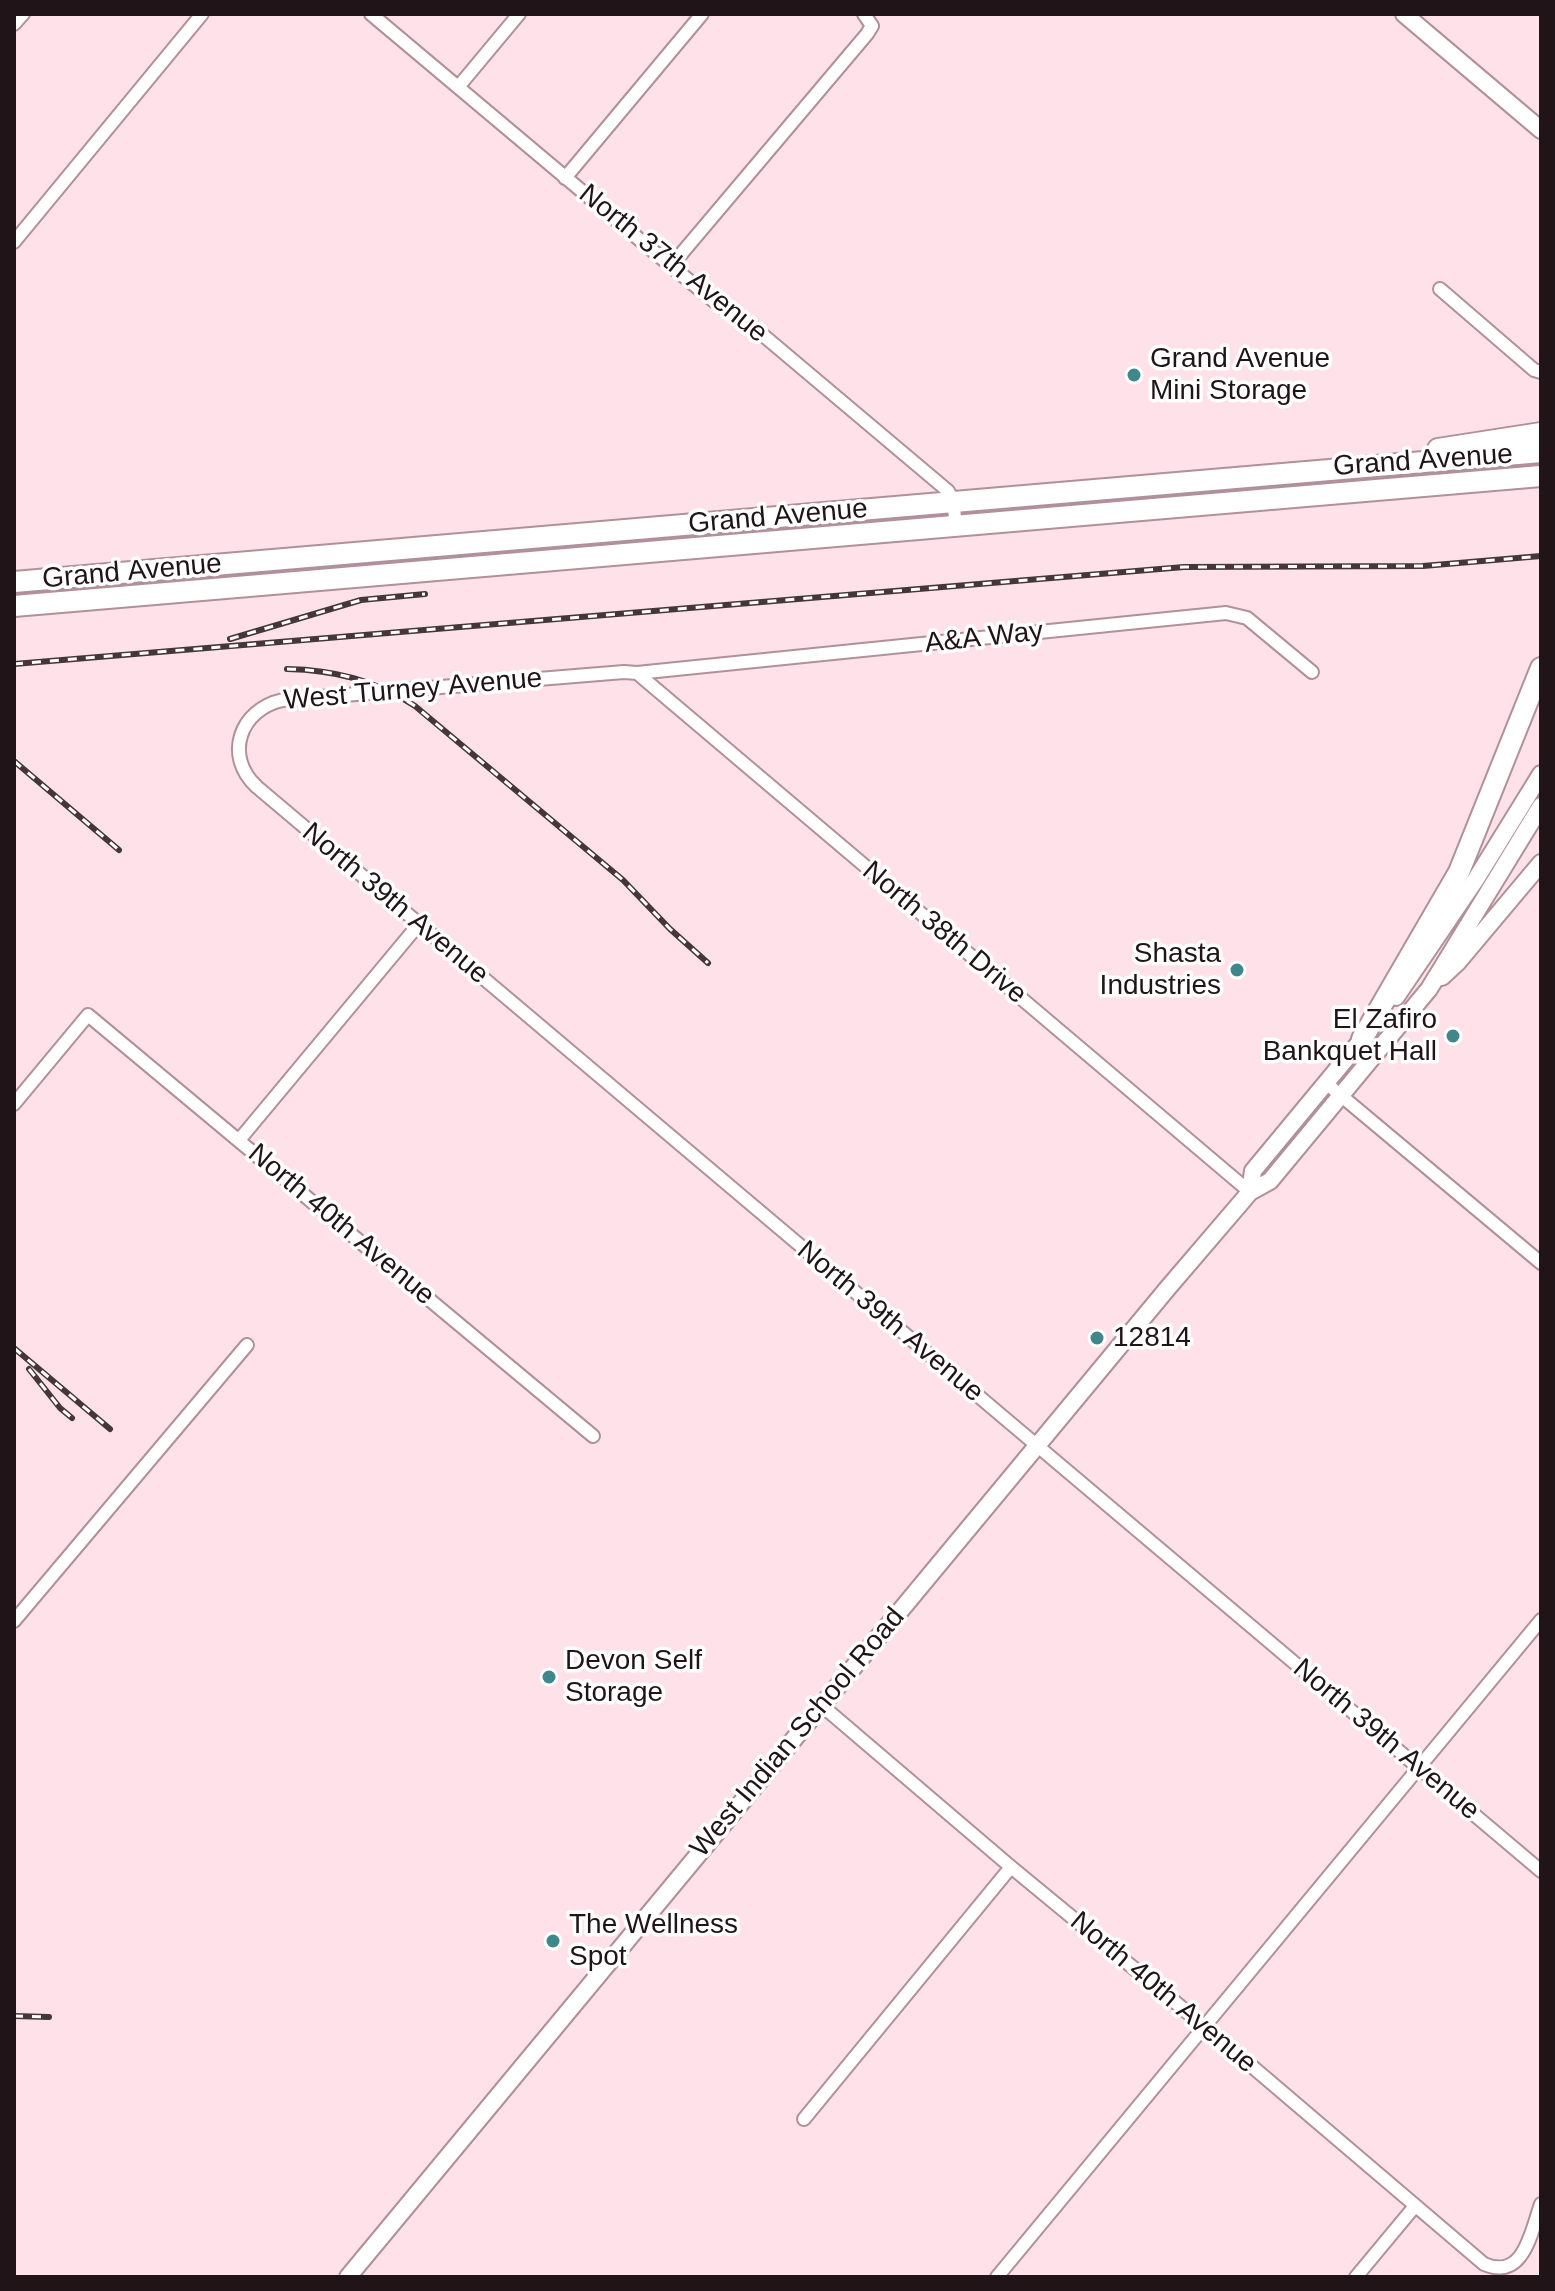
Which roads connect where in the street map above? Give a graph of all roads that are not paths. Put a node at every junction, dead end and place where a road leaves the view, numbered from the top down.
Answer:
1 (23, 14) edge
2 (202, 14) edge
3 (371, 14) edge
4 (519, 14) edge
5 (702, 14) edge
6 (864, 14) edge
7 (1404, 14) edge
8 (14, 24) edge
9 (459, 86) junction
10 (1541, 130) edge
11 (565, 178) junction
12 (14, 242) edge
13 (671, 266) junction
14 (1440, 289) dead end
15 (1541, 372) edge
16 (1541, 433) edge
17 (1541, 452) edge
18 (1381, 465) junction
19 (1306, 470) junction
20 (1541, 476) edge
21 (1292, 497) junction
22 (953, 501) junction
23 (956, 525) junction
24 (487, 542) junction
25 (488, 565) junction
26 (14, 582) edge
27 (14, 606) edge
28 (1541, 668) edge
29 (1312, 672) dead end
30 (637, 673) junction
31 (242, 771) joint
32 (1541, 774) edge
33 (1541, 806) edge
34 (1541, 863) edge
35 (419, 924) junction
36 (1429, 989) junction
37 (1362, 1039) junction
38 (1326, 1083) junction
39 (1341, 1096) junction
40 (14, 1104) edge
41 (240, 1139) junction
42 (1250, 1192) junction
43 (1541, 1263) edge
44 (247, 1345) dead end
45 (593, 1436) dead end
46 (1037, 1445) junction
47 (1541, 1620) edge
48 (14, 1621) edge
49 (820, 1704) junction
50 (1417, 1767) junction
51 (1011, 1867) junction
52 (1541, 1871) edge
53 (1205, 2026) junction
54 (804, 2119) dead end
55 (1541, 2204) edge
56 (1415, 2206) junction
57 (348, 2277) edge
58 (997, 2277) edge
59 (1356, 2277) edge

1 - 8 street
2 - 12 street
3 - 9 street, North 37th Avenue
4 - 9 street
5 - 11 street
6 - 13 street
7 - 10 main road
9 - 11 street, North 37th Avenue
11 - 13 street, North 37th Avenue
13 - 22 street, North 37th Avenue
14 - 15 street
16 - 18 highway
17 - 18 highway, Grand Avenue
18 - 19 highway, Grand Avenue
19 - 21 highway
19 - 22 highway, Grand Avenue
20 - 21 highway, Grand Avenue
21 - 23 highway, Grand Avenue
22 - 23 street
22 - 24 highway, Grand Avenue
23 - 25 highway, Grand Avenue
24 - 25 highway
24 - 26 highway, Grand Avenue
25 - 27 highway, Grand Avenue
28 - 37 highway
29 - 30 street, A&A Way
30 - 31 street, West Turney Avenue
30 - 42 street, North 38th Drive
31 - 35 street, North 39th Avenue
32 - 37 main road, West Indian School Road
33 - 36 main road, West Indian School Road
34 - 36 main road
35 - 41 street
35 - 46 street, North 39th Avenue
36 - 39 main road, West Indian School Road
37 - 38 main road, West Indian School Road
38 - 39 street
38 - 42 main road, West Indian School Road
39 - 42 main road, West Indian School Road
39 - 43 street
40 - 41 street, North 40th Avenue
41 - 45 street, North 40th Avenue
42 - 46 main road, West Indian School Road
44 - 48 street
46 - 49 main road, West Indian School Road
46 - 50 street, North 39th Avenue
47 - 50 street
49 - 51 street, North 40th Avenue
49 - 57 main road, West Indian School Road
50 - 52 street, North 39th Avenue
50 - 53 street
51 - 53 street, North 40th Avenue
51 - 54 street
53 - 56 street, North 40th Avenue
53 - 58 street
55 - 56 street, North 40th Avenue
56 - 59 street

